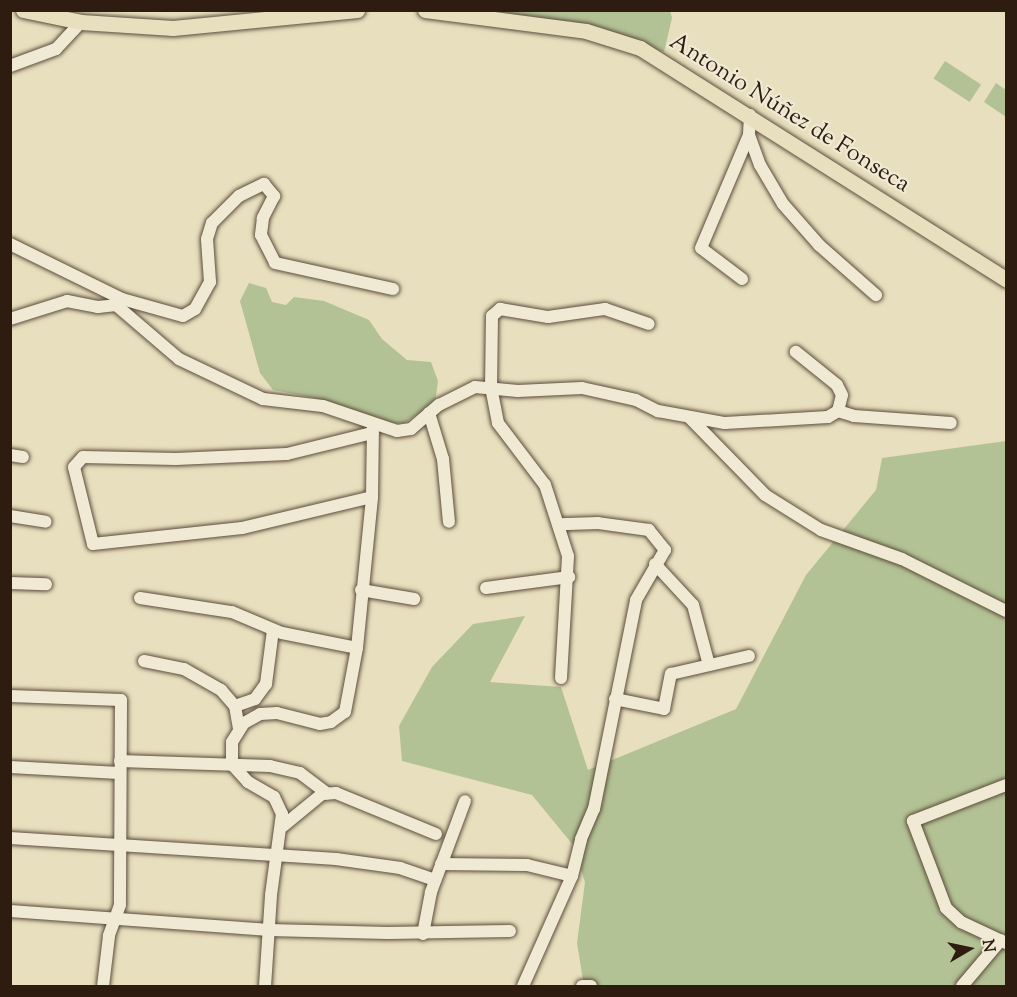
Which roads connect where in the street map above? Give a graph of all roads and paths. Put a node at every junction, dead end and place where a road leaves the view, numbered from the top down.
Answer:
1 (23, 10) edge
2 (357, 10) edge
3 (425, 10) edge
4 (81, 22) junction
5 (10, 66) edge
6 (750, 115) junction
7 (749, 135) junction
8 (10, 244) edge
9 (742, 279) dead end
10 (1006, 279) edge
11 (393, 289) dead end
12 (876, 295) dead end
13 (119, 302) junction
14 (10, 320) edge
15 (649, 324) dead end
16 (796, 351) dead end
17 (491, 388) junction
18 (838, 411) junction
19 (429, 413) junction
20 (689, 417) junction
21 (951, 423) dead end
22 (373, 429) junction
23 (372, 497) junction
24 (10, 516) edge
25 (46, 522) dead end
26 (449, 522) dead end
27 (560, 524) junction
28 (656, 564) junction
29 (569, 577) junction
30 (10, 583) edge
31 (46, 585) dead end
32 (486, 588) dead end
33 (361, 590) junction
34 (140, 598) dead end
35 (414, 599) dead end
36 (1006, 610) edge
37 (273, 630) junction
38 (357, 648) junction
39 (749, 656) dead end
40 (144, 661) dead end
41 (709, 666) junction
42 (561, 678) dead end
43 (10, 696) edge
44 (615, 699) junction
45 (235, 706) junction
46 (239, 729) junction
47 (232, 764) junction
48 (10, 767) edge
49 (119, 767) junction
50 (1006, 785) edge
51 (327, 793) junction
52 (465, 801) dead end
53 (283, 826) junction
54 (436, 834) dead end
55 (10, 838) edge
56 (120, 844) junction
57 (276, 858) junction
58 (441, 864) junction
59 (572, 876) junction
60 (435, 880) junction
61 (10, 911) edge
62 (116, 920) junction
63 (268, 930) junction
64 (510, 931) dead end
65 (423, 934) junction
66 (1004, 942) edge
67 (103, 987) edge
68 (265, 987) edge
69 (523, 987) edge
70 (582, 987) edge
71 (591, 987) edge
72 (962, 987) edge

1 - 4 main road
2 - 4 main road
3 - 6 main road, Antonio Núñez de Fonseca
4 - 5 street
6 - 7 street
6 - 10 main road, Antonio Núñez de Fonseca
7 - 9 street
7 - 12 street
8 - 13 street
11 - 13 street
13 - 14 street
13 - 22 street
15 - 17 street
16 - 18 street
17 - 19 street
17 - 20 street
17 - 27 street
18 - 20 street
18 - 21 street
19 - 22 street
19 - 26 street
20 - 36 street
22 - 23 street
22 - 23 street
23 - 33 street
24 - 25 street
27 - 28 street
27 - 29 street
28 - 41 street
28 - 44 street
29 - 32 street
29 - 42 street
30 - 31 street
33 - 35 street
33 - 38 street
34 - 37 street
37 - 38 street
37 - 45 street
38 - 46 street
39 - 41 street
40 - 45 street
41 - 44 street
43 - 49 street
44 - 59 street
45 - 46 street
46 - 47 street
47 - 49 street
47 - 51 street
47 - 53 street
48 - 49 street
49 - 56 street
50 - 66 street
51 - 53 street
51 - 54 street
52 - 58 street
53 - 57 street
55 - 56 street
56 - 57 street
56 - 62 street
57 - 60 street
57 - 63 street
58 - 59 street
58 - 60 street
59 - 69 street
60 - 65 street
61 - 62 street
62 - 63 street
62 - 67 street
63 - 65 street
63 - 68 street
64 - 65 street
66 - 72 street
70 - 71 street

